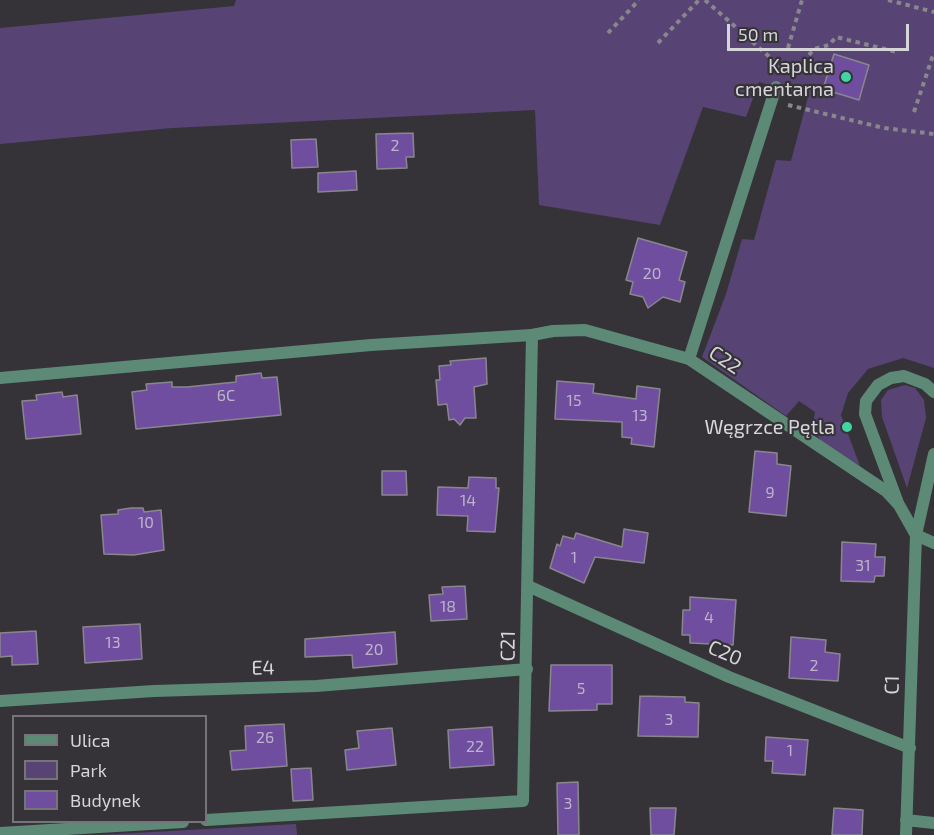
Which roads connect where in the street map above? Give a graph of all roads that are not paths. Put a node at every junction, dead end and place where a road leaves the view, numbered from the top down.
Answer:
1 (776, 87) dead end
2 (532, 335) junction
3 (689, 359) junction
4 (0, 378) edge
5 (934, 392) edge
6 (934, 453) edge
7 (899, 505) junction
8 (916, 536) junction
9 (934, 543) edge
10 (528, 586) junction
11 (527, 669) junction
12 (0, 701) edge
13 (910, 748) junction
14 (207, 820) edge
15 (906, 820) junction
16 (166, 823) edge
17 (934, 823) edge
18 (0, 833) edge
19 (906, 835) edge

1 - 3 street, C22
2 - 3 street
2 - 4 street
2 - 10 street, C21
3 - 7 street, C22
5 - 7 street
6 - 8 street, C1
7 - 8 street, C22
8 - 9 street
8 - 13 street, C1
10 - 11 street, C21
10 - 13 street, C20
11 - 12 street, E4
11 - 14 street, C21
13 - 15 street, C1
15 - 17 street
15 - 19 street, C1
16 - 18 street

